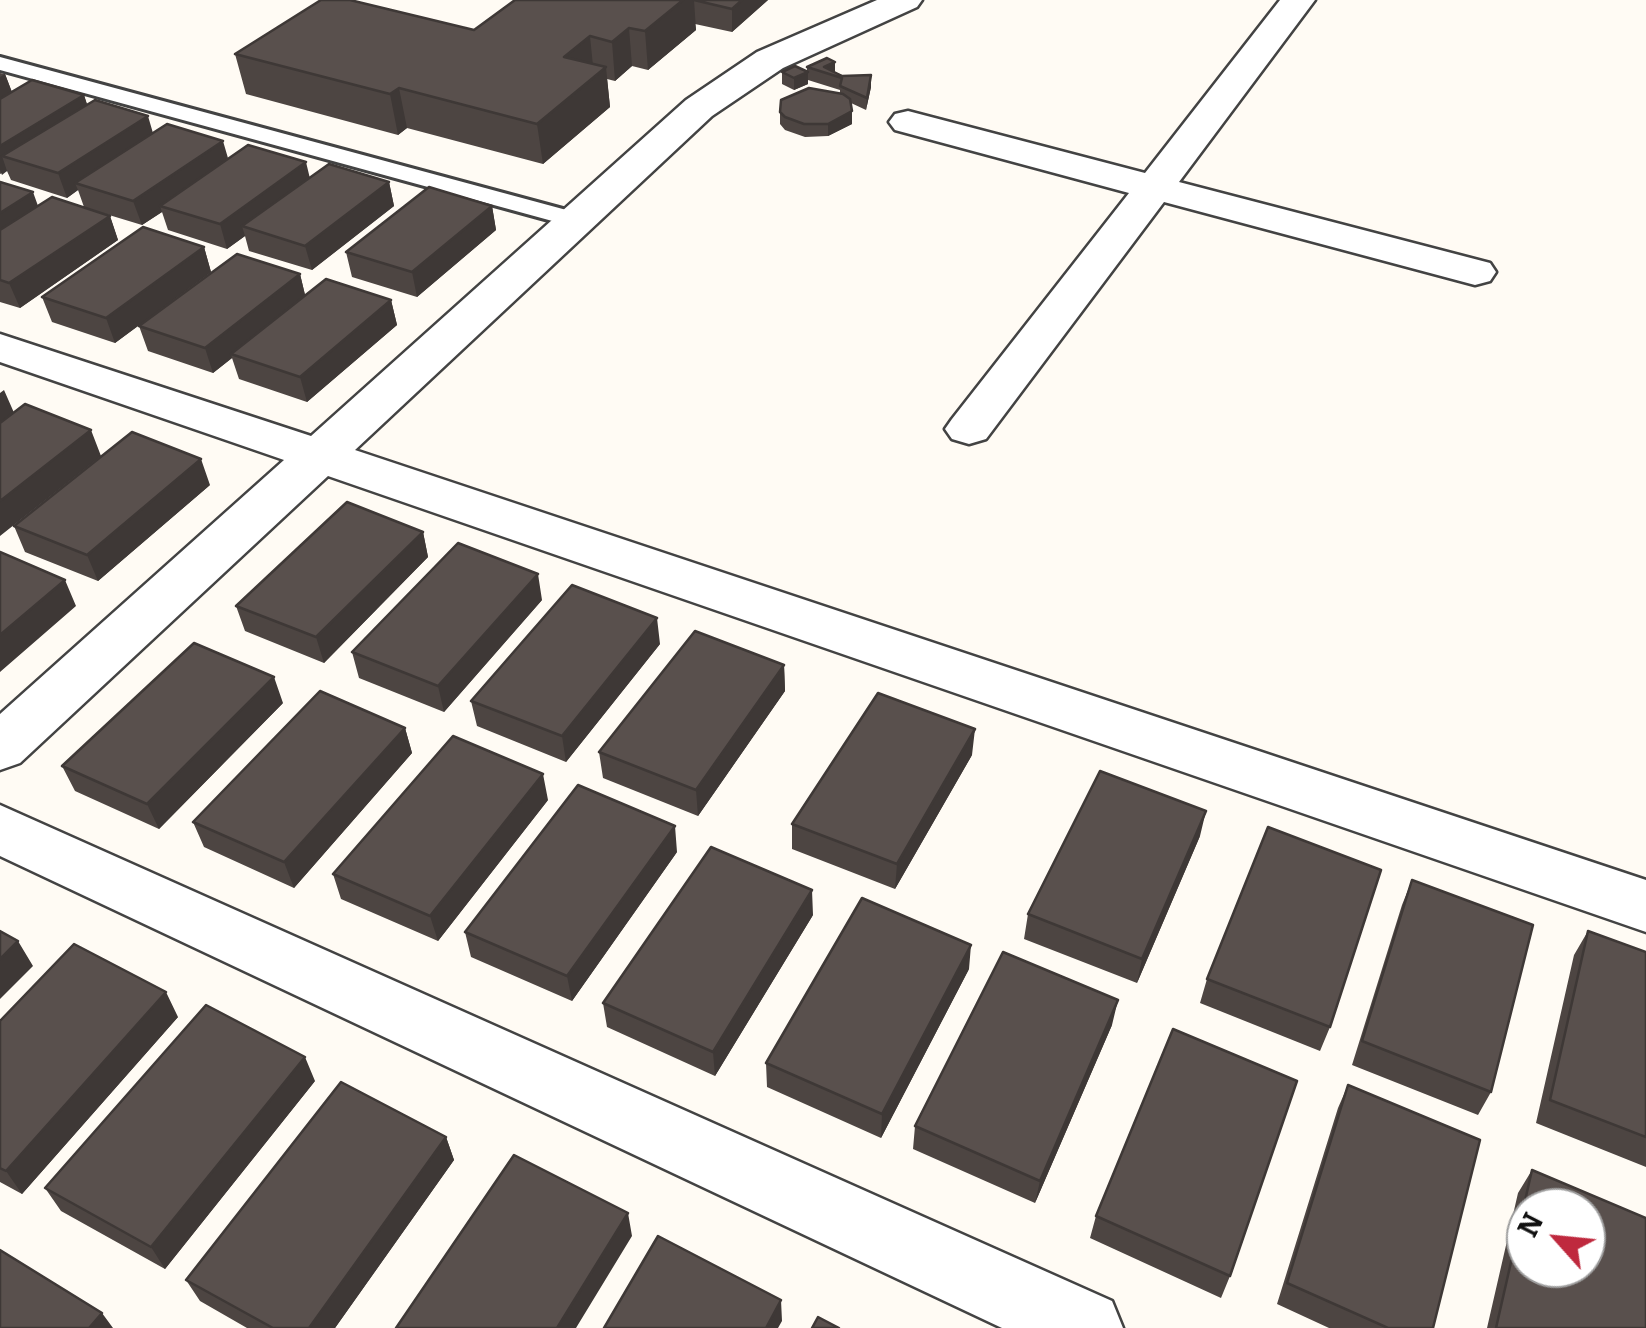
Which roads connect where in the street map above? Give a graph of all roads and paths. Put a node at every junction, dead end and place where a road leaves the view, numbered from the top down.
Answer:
1 (905, 0) edge
2 (1298, 0) edge
3 (0, 64) edge
4 (908, 122) dead end
5 (1153, 189) junction
6 (576, 220) junction
7 (1475, 272) dead end
8 (0, 347) edge
9 (969, 429) dead end
10 (320, 455) junction
11 (0, 748) edge
12 (0, 829) edge
13 (1646, 906) edge
14 (1085, 1328) edge

1 - 6 street
2 - 5 street
3 - 6 lane
4 - 5 street
5 - 7 street
5 - 9 street
6 - 10 street
8 - 10 street
10 - 11 street
10 - 13 street
12 - 14 street

